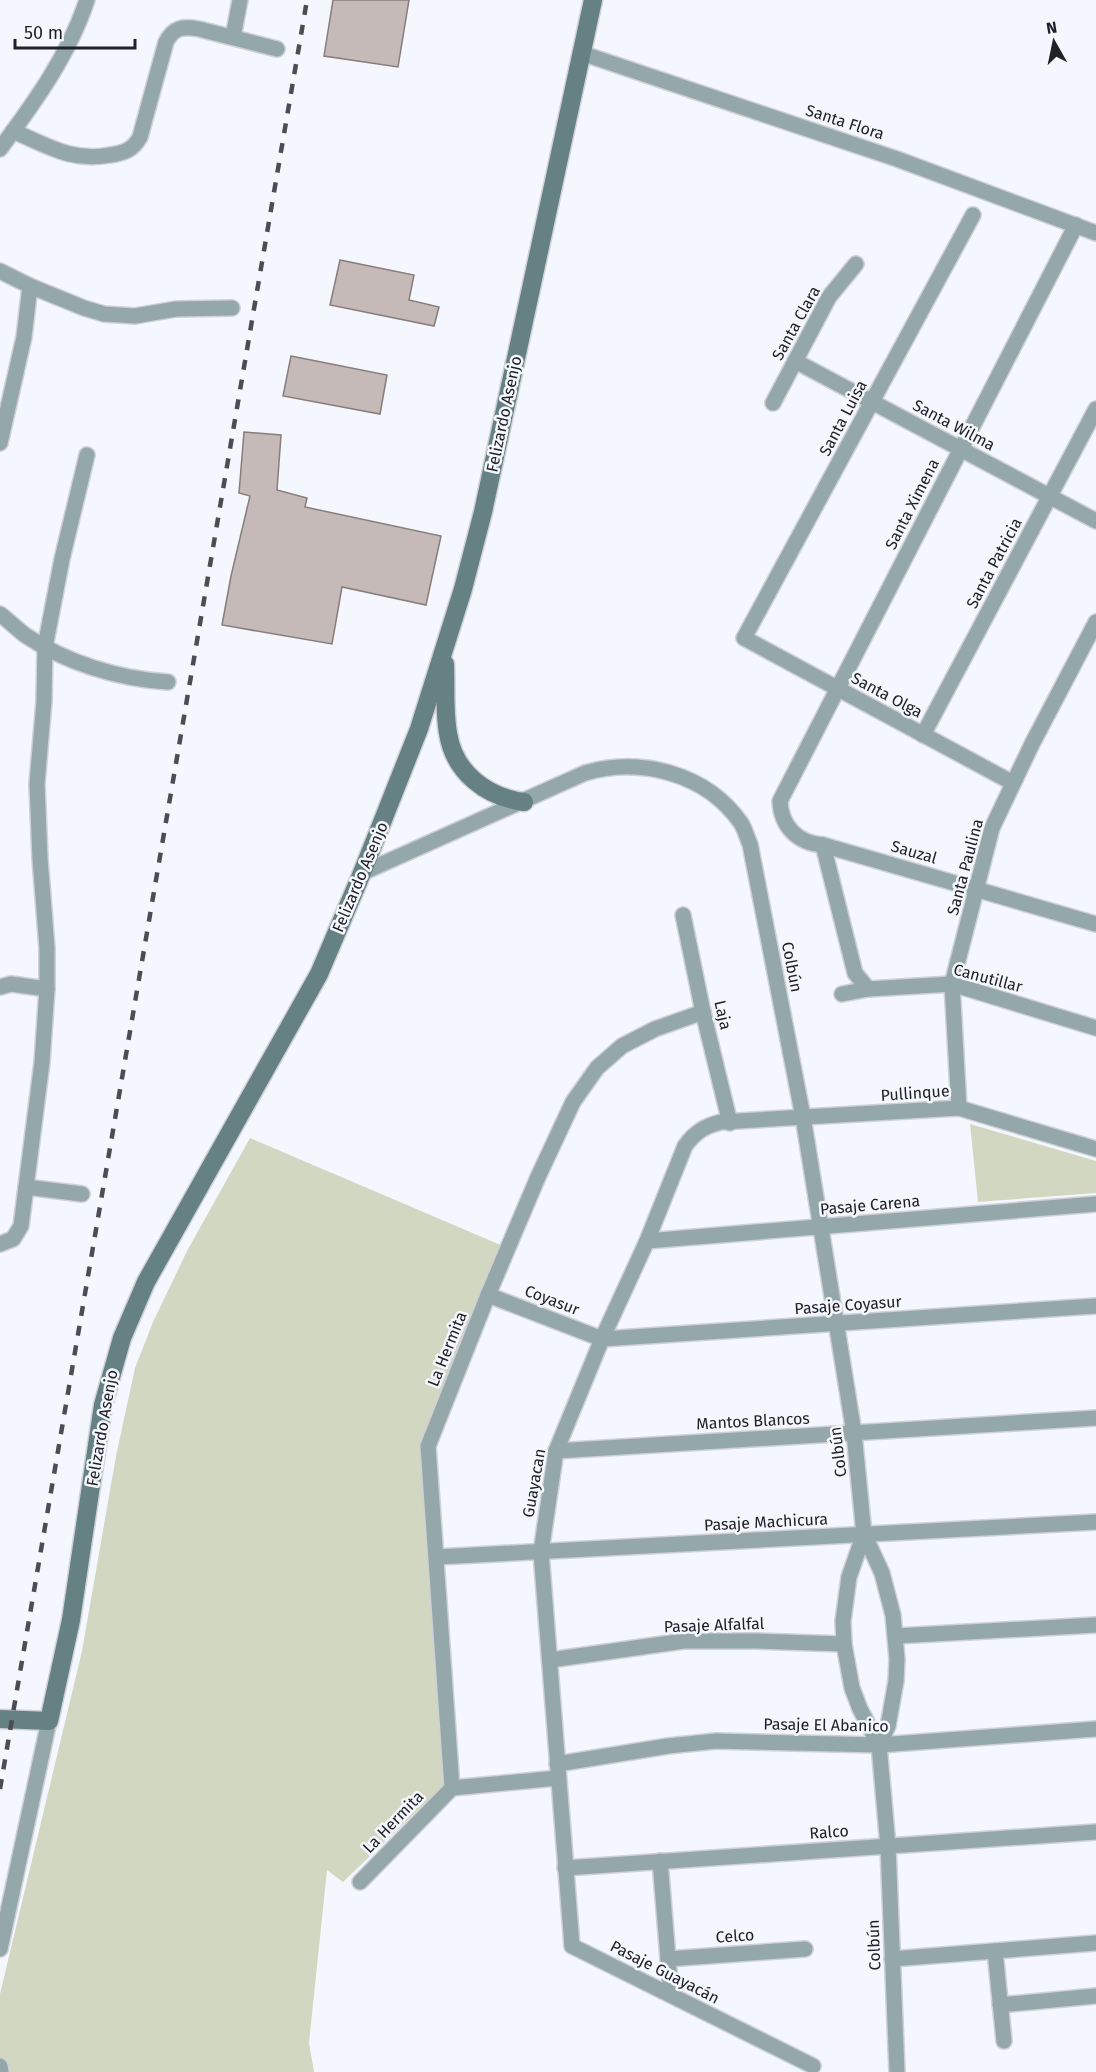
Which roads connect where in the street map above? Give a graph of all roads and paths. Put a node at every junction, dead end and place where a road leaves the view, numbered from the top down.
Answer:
1 (87, 0) edge
2 (240, 0) edge
3 (593, 0) edge
4 (233, 37) junction
5 (277, 49) dead end
6 (581, 53) junction
7 (13, 130) junction
8 (0, 149) edge
9 (973, 215) dead end
10 (1076, 225) junction
11 (1096, 233) edge
12 (856, 264) dead end
13 (0, 271) edge
14 (30, 286) junction
15 (232, 309) dead end
16 (795, 361) junction
17 (872, 402) junction
18 (773, 403) dead end
19 (1096, 409) edge
20 (0, 443) edge
21 (961, 449) junction
22 (87, 455) dead end
23 (1050, 495) junction
24 (1096, 521) edge
25 (0, 614) edge
26 (1096, 622) edge
27 (744, 638) joint
28 (45, 647) junction
29 (444, 650) junction
30 (168, 682) dead end
31 (837, 688) junction
32 (923, 735) junction
33 (1013, 783) junction
34 (524, 801) junction
35 (780, 801) joint
36 (823, 845) junction
37 (363, 873) junction
38 (978, 889) junction
39 (683, 915) dead end
40 (1096, 924) edge
41 (952, 984) junction
42 (0, 987) edge
43 (47, 989) junction
44 (868, 989) junction
45 (842, 994) dead end
46 (703, 1012) junction
47 (1096, 1028) edge
48 (959, 1108) junction
49 (803, 1117) junction
50 (730, 1123) junction
51 (1096, 1149) edge
52 (26, 1187) junction
53 (82, 1194) dead end
54 (1096, 1204) edge
55 (820, 1227) junction
56 (647, 1241) junction
57 (0, 1244) edge
58 (488, 1295) junction
59 (1096, 1306) edge
60 (835, 1324) junction
61 (602, 1339) junction
62 (1096, 1418) edge
63 (854, 1433) junction
64 (556, 1451) junction
65 (1096, 1522) edge
66 (864, 1534) junction
67 (541, 1552) junction
68 (437, 1557) junction
69 (1096, 1625) edge
70 (896, 1636) junction
71 (844, 1644) junction
72 (550, 1660) junction
73 (0, 1719) edge
74 (49, 1721) junction
75 (1096, 1729) edge
76 (879, 1745) junction
77 (557, 1771) junction
78 (452, 1788) junction
79 (1096, 1832) edge
80 (888, 1846) junction
81 (660, 1861) junction
82 (565, 1868) junction
83 (360, 1882) dead end
84 (1096, 1944) edge
85 (0, 1949) edge
86 (805, 1949) dead end
87 (995, 1951) junction
88 (668, 1959) junction
89 (892, 1959) junction
90 (671, 1995) junction
91 (1096, 1996) edge
92 (1000, 2005) junction
93 (1004, 2041) dead end
94 (0, 2066) edge
95 (813, 2066) dead end
96 (1, 2072) edge
97 (897, 2072) edge

1 - 7 street
2 - 4 street
3 - 6 street, Felizardo Asenjo
4 - 5 street
4 - 7 street
6 - 10 street, Santa Flora
6 - 29 street, Felizardo Asenjo
7 - 8 street
9 - 17 street, Santa Luisa
10 - 11 street, Santa Flora
10 - 21 street, Santa Ximena
12 - 16 street, Santa Clara
13 - 14 street
14 - 15 street
14 - 20 street
16 - 17 street, Santa Wilma
16 - 18 street, Santa Clara
17 - 21 street, Santa Wilma
17 - 27 street, Santa Luisa
19 - 23 street, Santa Patricia
21 - 23 street, Santa Wilma
21 - 31 street, Santa Ximena
22 - 28 street
23 - 24 street, Santa Wilma
23 - 32 street, Santa Patricia
25 - 28 street
26 - 33 street, Santa Paulina
27 - 31 street, Santa Olga
28 - 30 street
28 - 43 street
29 - 34 street
29 - 37 street, Felizardo Asenjo
31 - 32 street, Santa Olga
31 - 35 street, Santa Ximena
32 - 33 street, Santa Olga
33 - 38 street, Santa Paulina
34 - 37 street, Colbún
34 - 49 street, Colbún
35 - 36 street, Sauzal
36 - 38 street, Sauzal
36 - 44 street
37 - 74 street, Felizardo Asenjo
38 - 40 street, Sauzal
38 - 41 street, Santa Paulina
39 - 46 street, Laja
41 - 44 street, Canutillar
41 - 47 street, Canutillar
41 - 48 street, Santa Paulina
42 - 43 street
43 - 52 street
44 - 45 street, Canutillar
46 - 50 street, Laja
46 - 58 street, La Hermita
48 - 49 street, Pullinque
48 - 51 street, Pullinque
49 - 50 street, Pullinque
49 - 55 street, Colbún
50 - 56 street, Guayacan
52 - 53 street
52 - 57 street
54 - 55 street, Pasaje Carena
55 - 56 street, Pasaje Carena
55 - 60 street, Colbún
56 - 61 street, Guayacan
58 - 61 street, Coyasur
58 - 68 street, La Hermita
59 - 60 street, Pasaje Coyasur
60 - 61 street, Pasaje Coyasur
60 - 63 street, Colbún
61 - 64 street, Guayacan
62 - 63 street, Mantos Blancos
63 - 64 street, Mantos Blancos
63 - 66 street, Colbún
64 - 67 street, Guayacan
65 - 66 street, Pasaje Machicura
66 - 67 street, Pasaje Machicura
66 - 70 street, Colbún
66 - 71 street, Colbún
67 - 68 street, Pasaje Machicura
67 - 72 street, Guayacan
68 - 78 street, La Hermita
69 - 70 street
70 - 76 street, Colbún
71 - 72 street, Pasaje Alfalfal
71 - 76 street, Colbún
72 - 77 street, Guayacan
73 - 74 street
74 - 85 street
75 - 76 street, Pasaje El Abanico
76 - 77 street, Pasaje El Abanico
76 - 80 street, Colbún
77 - 78 street
77 - 82 street, Guayacan
78 - 83 street, La Hermita
79 - 80 street, Ralco
80 - 81 street, Ralco
80 - 89 street, Colbún
81 - 82 street, Ralco
81 - 88 street
82 - 90 street, Pasaje Guayacán
84 - 87 street
86 - 88 street, Celco
87 - 89 street
87 - 92 street
88 - 90 street
89 - 97 street, Colbún
90 - 95 street, Pasaje Guayacán
91 - 92 street
92 - 93 street
94 - 96 street

